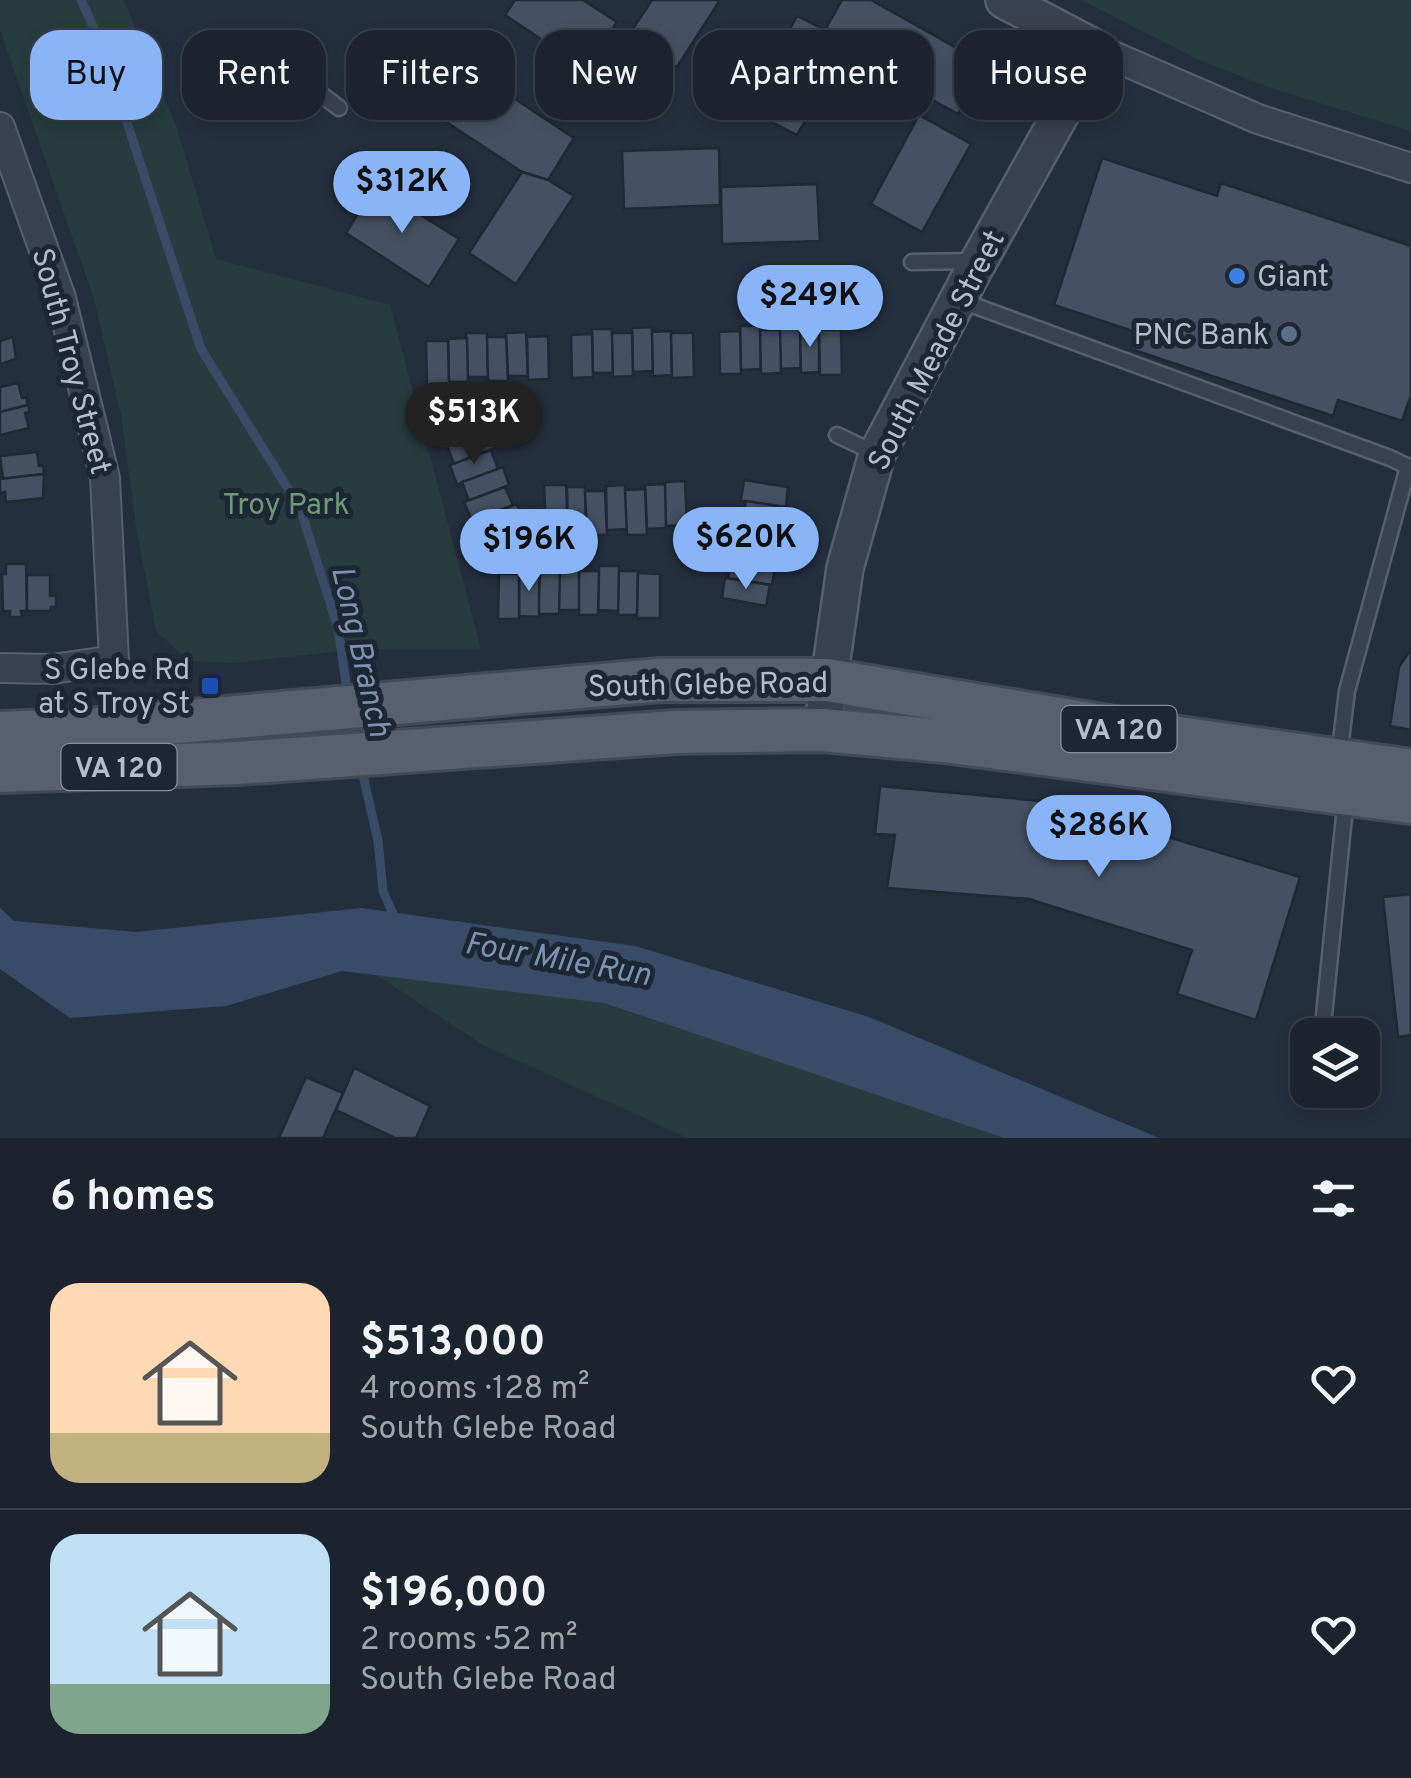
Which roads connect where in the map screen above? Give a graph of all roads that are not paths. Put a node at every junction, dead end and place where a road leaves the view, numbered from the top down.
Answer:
1 (1004, 0) edge
2 (1061, 30) edge
3 (1123, 60) edge
4 (326, 98) edge
5 (339, 108) dead end
6 (1057, 120) edge
7 (0, 128) edge
8 (1411, 168) edge
9 (979, 260) junction
10 (912, 262) dead end
11 (959, 300) junction
12 (837, 435) dead end
13 (878, 454) junction
14 (1409, 468) edge
15 (0, 668) edge
16 (827, 680) junction
17 (822, 730) junction
18 (0, 733) edge
19 (0, 770) edge
20 (1411, 771) edge
21 (1343, 777) junction
22 (1411, 802) edge
23 (1323, 1018) edge

1 - 2 street
3 - 8 street
4 - 5 lane
6 - 9 street, South Meade Street
7 - 15 street, South Troy Street
9 - 10 lane
9 - 11 street, South Meade Street
11 - 13 street, South Meade Street
11 - 14 lane
12 - 13 lane
13 - 16 street, South Meade Street
14 - 21 lane
16 - 17 street, South Meade Street
16 - 18 main road, South Glebe Road / VA 120
16 - 21 main road, South Glebe Road / VA 120
17 - 19 main road, South Glebe Road / VA 120
17 - 21 main road, South Glebe Road / VA 120
20 - 21 main road, South Glebe Road / VA 120
21 - 22 main road, South Glebe Road / VA 120
21 - 23 lane

